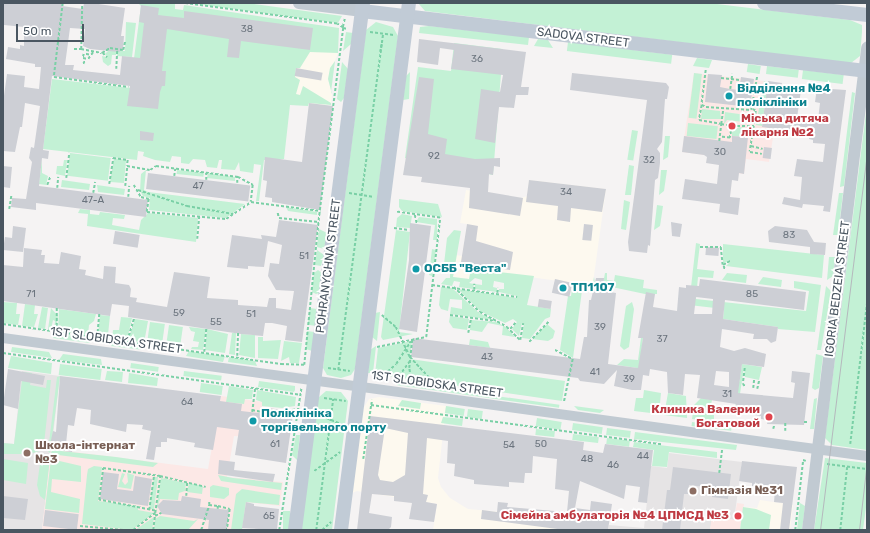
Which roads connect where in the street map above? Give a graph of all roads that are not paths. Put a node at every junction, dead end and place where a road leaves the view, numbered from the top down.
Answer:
1 (300, 3) edge
2 (764, 3) edge
3 (362, 7) edge
4 (408, 9) edge
5 (867, 15) edge
6 (867, 48) edge
7 (866, 71) edge
8 (3, 338) edge
9 (313, 381) junction
10 (359, 387) junction
11 (818, 449) junction
12 (867, 456) edge
13 (336, 526) edge
14 (295, 530) edge
15 (808, 530) edge

1 - 3 street, SADOVA STREET
2 - 5 main road
3 - 4 main road, SADOVA STREET
3 - 9 main road, POHRANYCHNA STREET
4 - 7 main road, SADOVA STREET
4 - 10 main road
6 - 7 street, IGORIA BEDZEIA STREET
7 - 11 street, IGORIA BEDZEIA STREET
8 - 9 street, 1ST SLOBIDSKA STREET
9 - 10 street, 1ST SLOBIDSKA STREET
9 - 14 main road, POHRANYCHNA STREET
10 - 11 street, 1ST SLOBIDSKA STREET
10 - 13 main road
11 - 12 street, 1ST SLOBIDSKA STREET
11 - 15 street, IGORIA BEDZEIA STREET

